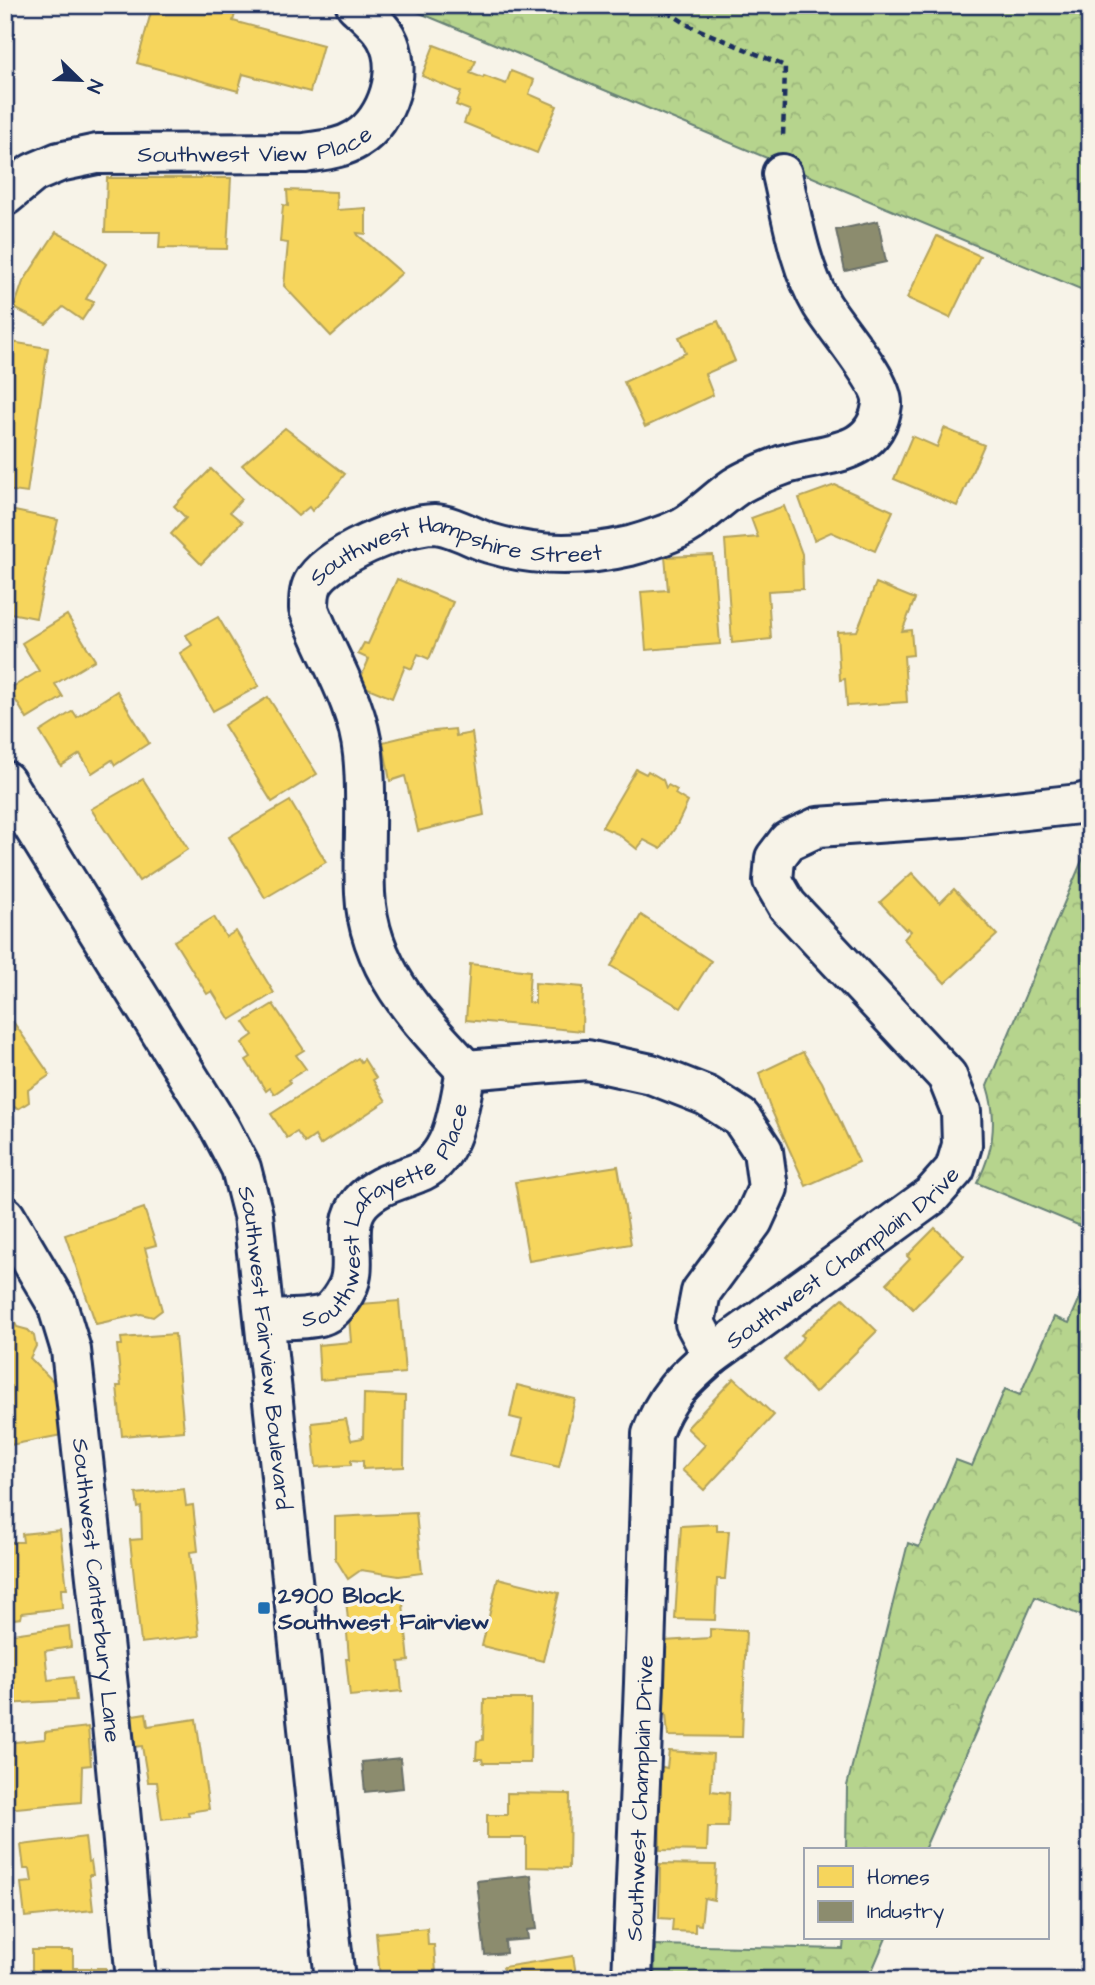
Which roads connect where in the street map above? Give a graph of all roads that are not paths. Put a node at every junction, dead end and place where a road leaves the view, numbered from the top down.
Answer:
1 (356, 5) edge
2 (782, 174) road end
3 (5, 196) edge
4 (5, 781) edge
5 (1090, 801) edge
6 (466, 1070) junction
7 (5, 1216) edge
8 (266, 1320) junction
9 (712, 1355) junction
10 (136, 1980) edge
11 (335, 1980) edge
12 (632, 1980) edge

1 - 3 street, Southwest View Place
2 - 6 street, Southwest Hampshire Street
4 - 8 street, Southwest Fairview Boulevard
5 - 9 street, Southwest Champlain Drive
6 - 8 street, Southwest Lafayette Place
6 - 9 street
7 - 10 street, Southwest Canterbury Lane
8 - 11 street, Southwest Fairview Boulevard
9 - 12 street, Southwest Champlain Drive

